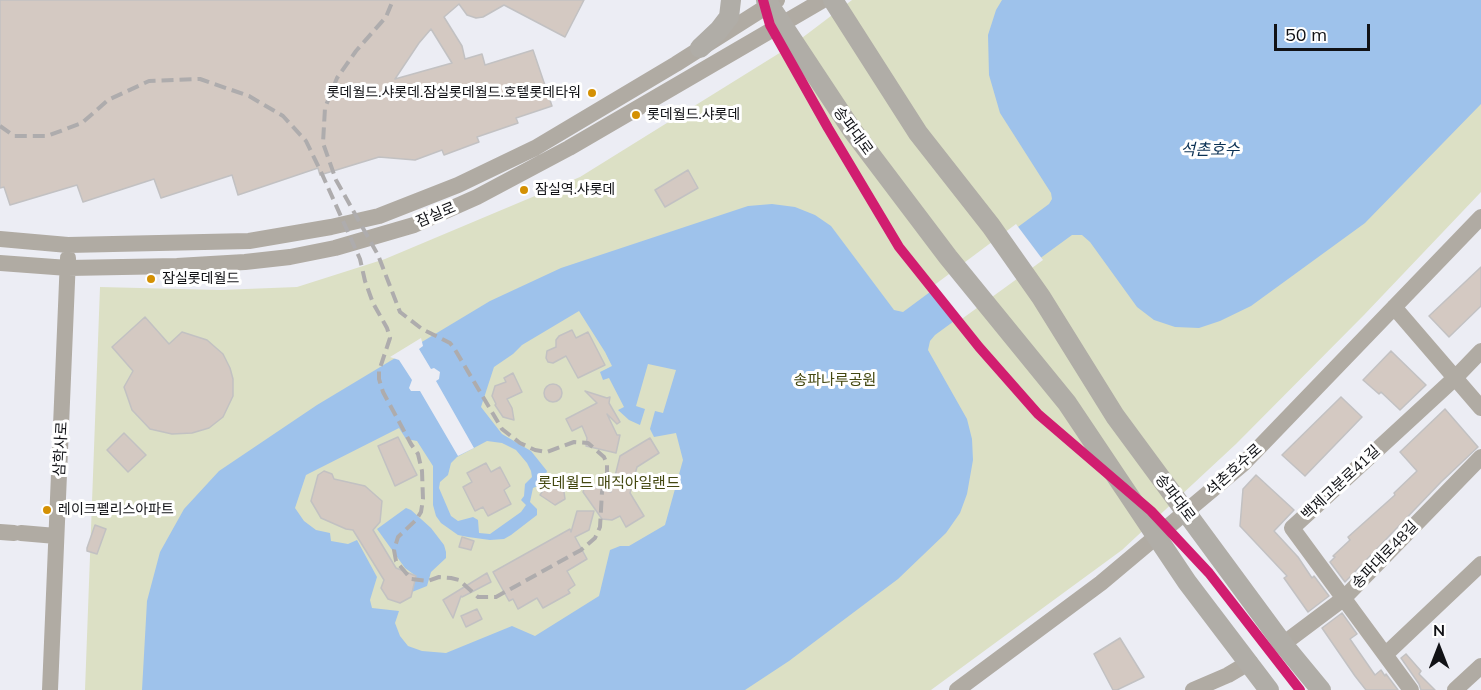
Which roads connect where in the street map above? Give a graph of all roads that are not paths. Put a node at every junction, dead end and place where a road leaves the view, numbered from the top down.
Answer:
1 (731, 0) edge
2 (823, 0) edge
3 (833, 0) edge
4 (770, 1) edge
5 (781, 25) junction
6 (700, 48) junction
7 (1481, 217) edge
8 (0, 239) edge
9 (68, 245) junction
10 (0, 263) edge
11 (68, 268) junction
12 (1394, 307) junction
13 (1481, 351) edge
14 (1455, 378) junction
15 (1481, 408) edge
16 (1481, 458) edge
17 (1186, 512) junction
18 (12, 532) edge
19 (57, 536) junction
20 (1157, 538) junction
21 (1481, 564) edge
22 (1342, 598) junction
23 (1282, 644) junction
24 (1386, 654) junction
25 (1250, 663) junction
26 (1481, 666) edge
27 (963, 688) edge
28 (50, 690) edge
29 (1193, 690) edge
30 (1269, 690) edge
31 (1321, 690) edge
32 (1411, 690) edge
33 (1455, 690) edge

1 - 6 main road
2 - 5 street, 잠실로
3 - 17 main road, 송파대로
4 - 5 main road, 송파대로
4 - 6 street, 잠실로
5 - 11 street, 잠실로
5 - 20 main road, 송파대로
6 - 9 street, 잠실로
7 - 12 street, 석촌호수로
8 - 9 street, 잠실로
9 - 11 street, 삼학사로
10 - 11 street, 잠실로
11 - 19 street, 삼학사로
12 - 14 street
12 - 17 street, 석촌호수로
13 - 14 street, 백제고분로41길
14 - 15 street
14 - 22 street, 백제고분로41길
16 - 22 street, 송파대로48길
17 - 20 street, 석촌호수로
17 - 23 main road, 송파대로
18 - 19 street
19 - 28 street, 삼학사로
20 - 25 main road
20 - 27 street, 석촌호수로
21 - 24 street
22 - 23 street, 송파대로48길
22 - 24 street
23 - 31 main road, 송파대로
24 - 32 street
25 - 29 street
25 - 30 main road
26 - 33 street

